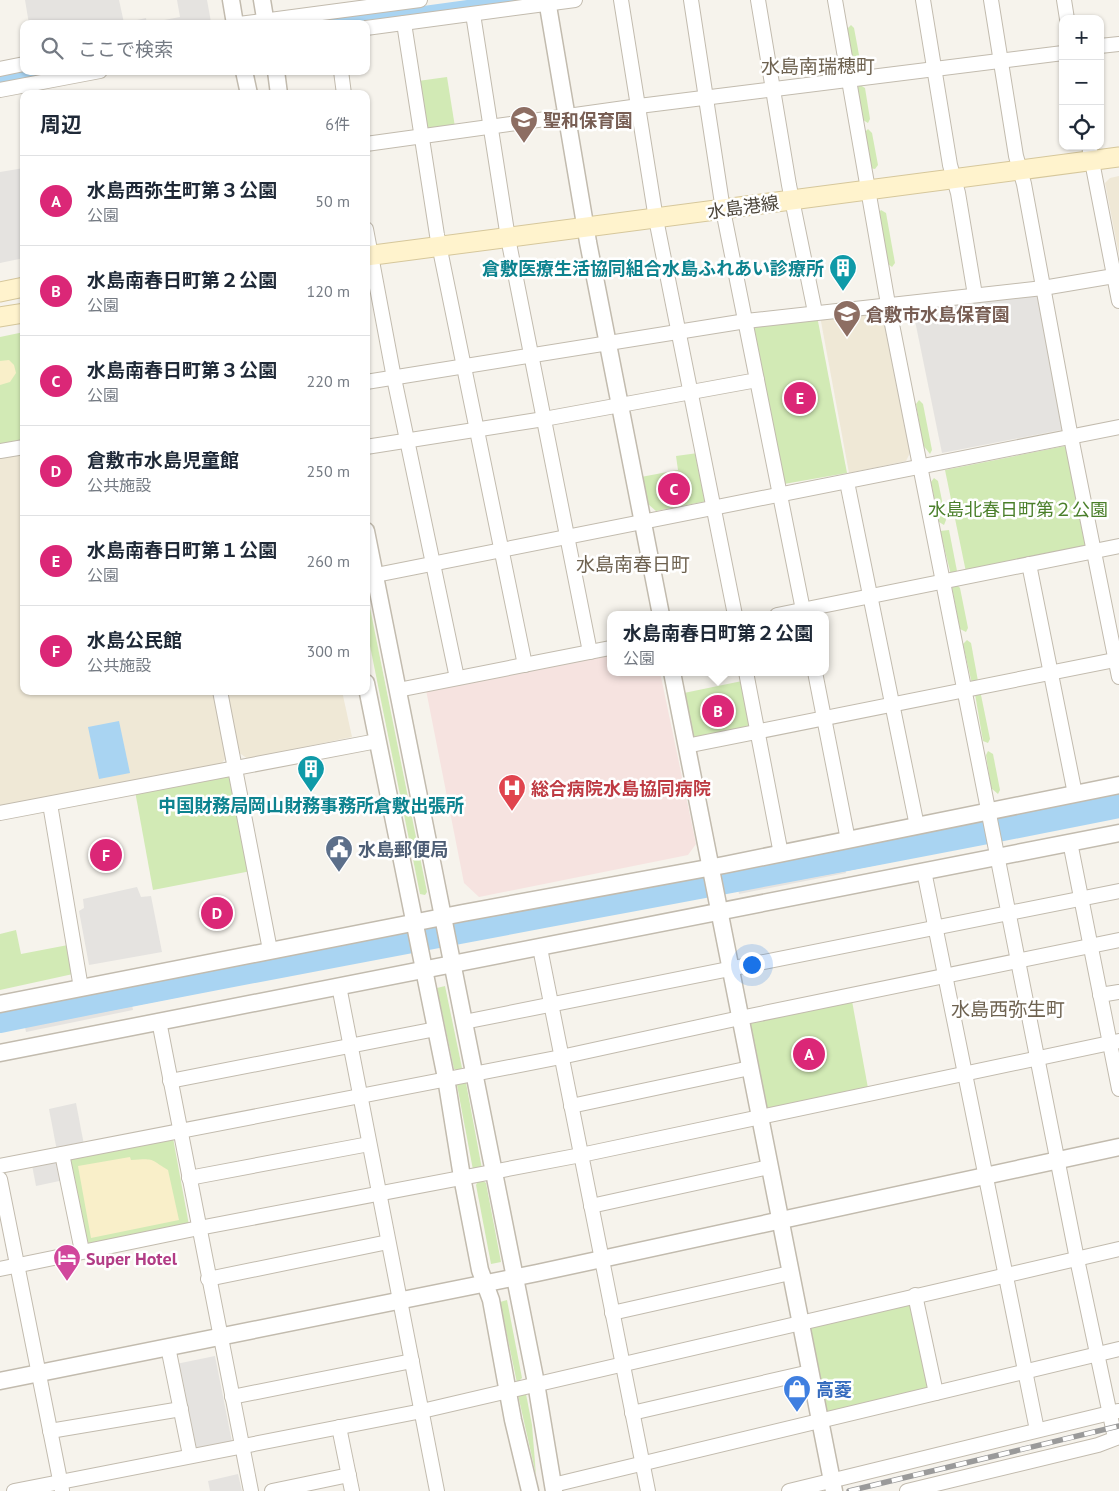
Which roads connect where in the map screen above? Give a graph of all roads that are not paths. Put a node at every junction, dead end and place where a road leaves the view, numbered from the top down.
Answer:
1 (231, 0) edge
2 (262, 0) edge
3 (575, 0) edge
4 (620, 0) edge
5 (691, 0) edge
6 (758, 0) edge
7 (835, 0) edge
8 (923, 0) edge
9 (991, 0) edge
10 (1064, 0) edge
11 (547, 2) edge
12 (425, 8) edge
13 (473, 14) junction
14 (1066, 15) edge
15 (236, 20) edge
16 (266, 20) edge
17 (289, 20) edge
18 (404, 23) junction
19 (370, 27) edge
20 (1119, 44) edge
21 (1104, 46) edge
22 (1059, 54) edge
23 (1001, 61) junction
24 (20, 65) edge
25 (0, 69) edge
26 (934, 70) junction
27 (79, 75) edge
28 (245, 75) edge
29 (277, 75) edge
30 (342, 75) edge
31 (848, 80) junction
32 (773, 89) junction
33 (0, 90) edge
34 (247, 90) edge
35 (278, 90) edge
36 (343, 90) edge
37 (706, 98) junction
38 (639, 106) junction
39 (567, 116) junction
40 (491, 127) junction
41 (422, 136) junction
42 (370, 143) edge
43 (1091, 153) edge
44 (1119, 157) edge
45 (1021, 170) junction
46 (954, 179) junction
47 (867, 190) junction
48 (793, 200) junction
49 (723, 210) junction
50 (656, 219) junction
51 (585, 228) junction
52 (508, 238) junction
53 (439, 247) junction
54 (370, 256) edge
55 (370, 261) edge
56 (1114, 276) junction
57 (1043, 288) junction
58 (20, 289) edge
59 (0, 292) edge
60 (975, 295) junction
61 (1119, 300) edge
62 (888, 304) junction
63 (815, 312) junction
64 (20, 314) edge
65 (0, 317) edge
66 (746, 321) junction
67 (679, 332) junction
68 (607, 344) junction
69 (531, 356) junction
70 (464, 367) junction
71 (394, 378) junction
72 (758, 380) junction
73 (370, 381) edge
74 (692, 393) junction
75 (619, 404) junction
76 (544, 419) junction
77 (1119, 427) edge
78 (476, 428) junction
79 (1071, 437) junction
80 (407, 441) junction
81 (370, 446) edge
82 (20, 448) edge
83 (0, 451) edge
84 (921, 468) junction
85 (847, 482) junction
86 (780, 496) junction
87 (715, 508) junction
88 (642, 523) junction
89 (568, 537) junction
90 (1119, 546) edge
91 (501, 551) junction
92 (1094, 551) junction
93 (433, 564) junction
94 (1029, 564) junction
95 (371, 576) edge
96 (944, 581) junction
97 (870, 595) junction
98 (660, 611) edge
99 (734, 611) edge
100 (803, 611) edge
101 (807, 611) edge
102 (607, 649) edge
103 (590, 652) junction
104 (1117, 660) edge
105 (525, 665) junction
106 (1050, 674) junction
107 (673, 676) edge
108 (747, 676) edge
109 (816, 676) edge
110 (1119, 677) edge
111 (457, 678) junction
112 (398, 690) junction
113 (966, 691) junction
114 (221, 695) edge
115 (368, 695) edge
116 (892, 706) junction
117 (825, 720) junction
118 (757, 733) junction
119 (377, 741) junction
120 (686, 746) junction
121 (235, 769) junction
122 (1119, 785) edge
123 (1075, 794) junction
124 (50, 804) junction
125 (0, 813) edge
126 (991, 818) junction
127 (917, 826) junction
128 (1119, 833) edge
129 (848, 840) junction
130 (1070, 842) junction
131 (997, 850) junction
132 (781, 854) junction
133 (924, 871) junction
134 (711, 874) junction
135 (1119, 892) edge
136 (1082, 899) junction
137 (717, 904) junction
138 (1010, 914) junction
139 (446, 930) junction
140 (937, 930) junction
141 (416, 936) junction
142 (1119, 940) edge
143 (1091, 946) junction
144 (540, 948) junction
145 (270, 950) junction
146 (1019, 962) junction
147 (453, 965) junction
148 (730, 968) junction
149 (423, 970) junction
150 (946, 977) junction
151 (339, 986) junction
152 (82, 988) junction
153 (1119, 992) edge
154 (1100, 995) junction
155 (0, 1004) edge
156 (551, 1006) junction
157 (740, 1018) junction
158 (159, 1021) junction
159 (464, 1022) junction
160 (436, 1029) junction
161 (1114, 1042) edge
162 (350, 1046) junction
163 (0, 1053) edge
164 (561, 1057) junction
165 (1038, 1057) junction
166 (750, 1068) junction
167 (474, 1073) junction
168 (965, 1073) junction
169 (446, 1078) junction
170 (170, 1081) junction
171 (1119, 1089) edge
172 (360, 1095) junction
173 (571, 1106) junction
174 (759, 1118) junction
175 (180, 1131) junction
176 (369, 1144) junction
177 (1119, 1147) edge
178 (62, 1154) junction
179 (581, 1155) junction
180 (1058, 1159) junction
181 (0, 1166) edge
182 (769, 1167) junction
183 (494, 1172) junction
184 (985, 1176) junction
185 (462, 1177) junction
186 (189, 1178) junction
187 (0, 1179) edge
188 (379, 1194) junction
189 (590, 1206) junction
190 (780, 1221) junction
191 (199, 1228) junction
192 (388, 1242) junction
193 (1119, 1249) edge
194 (82, 1252) junction
195 (1077, 1259) junction
196 (601, 1260) junction
197 (17, 1266) junction
198 (0, 1269) edge
199 (790, 1273) junction
200 (1005, 1276) junction
201 (514, 1278) junction
202 (208, 1279) junction
203 (485, 1284) junction
204 (915, 1295) junction
205 (400, 1301) junction
206 (612, 1313) junction
207 (800, 1323) junction
208 (220, 1337) junction
209 (168, 1347) junction
210 (1119, 1349) edge
211 (1097, 1354) junction
212 (412, 1361) junction
213 (622, 1364) junction
214 (810, 1372) junction
215 (1025, 1372) junction
216 (39, 1373) junction
217 (0, 1381) edge
218 (536, 1383) junction
219 (508, 1390) junction
220 (936, 1393) junction
221 (232, 1397) junction
222 (180, 1409) junction
223 (422, 1411) junction
224 (1114, 1412) edge
225 (632, 1413) junction
226 (820, 1421) junction
227 (338, 1427) junction
228 (1037, 1430) junction
229 (50, 1431) junction
230 (1117, 1438) edge
231 (242, 1445) junction
232 (190, 1455) junction
233 (642, 1464) junction
234 (348, 1476) junction
235 (62, 1486) edge
236 (833, 1486) edge
237 (553, 1488) edge
238 (14, 1491) edge
239 (251, 1491) edge
240 (272, 1491) edge
241 (352, 1491) edge
242 (437, 1491) edge
243 (530, 1491) edge
244 (648, 1491) edge
245 (789, 1491) edge
246 (907, 1491) edge

1 - 15 street
2 - 16 street
3 - 11 street
4 - 38 street
5 - 37 street
6 - 32 street
7 - 31 street
8 - 26 street
9 - 23 street
10 - 14 street
11 - 13 street
11 - 39 street
12 - 13 street
12 - 17 street
12 - 18 street
13 - 40 street
18 - 19 street
18 - 41 street
20 - 21 street
22 - 23 street
23 - 26 street
23 - 45 street
24 - 25 street
26 - 31 street
26 - 46 street
27 - 33 street
28 - 34 street
29 - 35 street
30 - 36 street
31 - 32 street
31 - 47 street
32 - 37 street
32 - 48 street
37 - 38 street
37 - 49 street
38 - 39 street
38 - 50 street
39 - 40 street
39 - 51 street
40 - 41 street
40 - 52 street
41 - 42 street
41 - 53 street
43 - 44 main road, 水島港線
43 - 45 main road, 水島港線
43 - 56 street
45 - 46 main road, 水島港線
45 - 57 street
46 - 47 main road, 水島港線
46 - 60 street
47 - 48 main road, 水島港線
47 - 62 street
48 - 49 main road, 水島港線
48 - 63 street
49 - 50 main road, 水島港線
49 - 66 street
50 - 51 main road, 水島港線
50 - 67 street
51 - 52 main road, 水島港線
51 - 68 street
52 - 53 main road, 水島港線
52 - 69 street
53 - 54 main road, 水島港線
53 - 70 street
55 - 71 street
56 - 57 street
56 - 61 street
57 - 60 street
57 - 79 street
58 - 59 main road
60 - 62 street
62 - 63 street
62 - 84 street
63 - 66 street
64 - 65 main road
66 - 67 street
66 - 72 street
67 - 68 street
67 - 74 street
68 - 69 street
68 - 75 street
69 - 70 street
69 - 76 street
70 - 71 street
70 - 78 street
71 - 73 street
71 - 80 street
72 - 74 street
72 - 86 street
74 - 75 street
74 - 87 street
75 - 76 street
75 - 88 street
76 - 78 street
76 - 89 street
77 - 79 street
78 - 80 street
78 - 91 street
79 - 84 street
79 - 92 street
80 - 81 street
80 - 93 street
82 - 83 street
84 - 85 street
84 - 96 street
85 - 86 street
85 - 97 street
86 - 87 street
86 - 100 street
87 - 88 street
87 - 99 street
88 - 89 street
88 - 98 street
89 - 91 street
89 - 103 street
90 - 92 street
91 - 93 street
91 - 105 street
92 - 94 street
92 - 104 street
93 - 95 street
93 - 111 street
94 - 96 street
94 - 106 street
95 - 112 street
96 - 97 street
96 - 113 street
97 - 101 street
97 - 116 street
102 - 103 street
103 - 105 street
104 - 106 street
104 - 110 street
105 - 111 street
106 - 113 street
106 - 123 street
107 - 120 street
108 - 118 street
109 - 117 street
111 - 112 street
112 - 139 street
113 - 116 street
113 - 126 street
114 - 121 street
115 - 119 street
116 - 117 street
116 - 127 street
117 - 118 street
117 - 129 street
118 - 120 street
118 - 132 street
119 - 121 street
119 - 141 street
120 - 134 street
121 - 124 street
121 - 145 street
122 - 123 street
123 - 126 street
124 - 125 street
124 - 152 street
126 - 127 street
126 - 131 street
127 - 129 street
128 - 130 street
129 - 132 street
130 - 131 street
130 - 136 street
131 - 133 street
131 - 138 street
132 - 134 street
133 - 137 street
133 - 140 street
134 - 137 street
134 - 139 street
135 - 136 street
136 - 138 street
136 - 143 street
137 - 144 street
137 - 148 street
138 - 140 street
138 - 146 street
139 - 141 street
139 - 147 street
140 - 148 street
140 - 150 street
141 - 145 street
141 - 149 street
142 - 143 street
143 - 146 street
143 - 154 street
144 - 147 street
144 - 156 street
145 - 152 street
146 - 150 street
146 - 165 street
147 - 149 street
147 - 159 street
148 - 156 street
148 - 157 street
149 - 151 street
149 - 160 street
150 - 157 street
150 - 168 street
151 - 158 street
151 - 162 street
152 - 155 street
153 - 154 street
154 - 161 street
156 - 159 street
156 - 164 street
157 - 164 street
157 - 166 street
158 - 163 street
158 - 170 street
159 - 167 street
160 - 162 street
160 - 169 street
161 - 165 street
161 - 171 street
162 - 170 street
162 - 172 street
164 - 167 street
164 - 173 street
165 - 168 street
165 - 180 street
166 - 173 street
166 - 174 street
167 - 169 street
167 - 183 street
168 - 174 street
168 - 184 street
169 - 172 street
169 - 185 street
170 - 175 street
172 - 175 street
172 - 176 street
173 - 179 street
174 - 179 street
174 - 182 street
175 - 178 street
175 - 186 street
176 - 186 street
176 - 188 street
177 - 180 street
178 - 181 street
178 - 194 street
179 - 183 street
179 - 189 street
180 - 184 street
180 - 195 street
182 - 189 street
182 - 190 street
183 - 185 street
183 - 201 street
184 - 190 street
184 - 200 street
185 - 188 street
185 - 203 street
186 - 191 street
187 - 197 street
188 - 191 street
188 - 192 street
189 - 196 street
190 - 196 street
190 - 199 street
191 - 194 street
191 - 202 street
192 - 202 street
192 - 205 street
193 - 195 street
194 - 197 street
195 - 200 street
195 - 211 street
196 - 201 street
196 - 206 street
197 - 198 street
197 - 216 street
199 - 206 street
199 - 207 street
200 - 204 street
200 - 215 street
201 - 203 street
201 - 218 street
202 - 208 street
203 - 205 street
203 - 219 street
204 - 207 street
204 - 220 street
205 - 208 street
205 - 212 street
206 - 213 street
207 - 213 street
207 - 214 street
208 - 209 street
208 - 221 street
209 - 216 street
209 - 222 street
210 - 211 street
211 - 215 street
211 - 224 street
212 - 221 street
212 - 223 street
213 - 218 street
213 - 225 street
214 - 225 street
214 - 226 street
215 - 220 street
215 - 228 street
216 - 217 street
216 - 229 street
218 - 219 street
218 - 237 street
219 - 223 street
219 - 243 street
220 - 226 street
221 - 231 street
222 - 229 street
222 - 232 street
223 - 227 street
223 - 242 street
224 - 228 street
224 - 230 street
225 - 233 street
226 - 233 street
226 - 236 street
227 - 231 street
227 - 234 street
228 - 236 street
229 - 235 street
230 - 246 street
231 - 232 street
231 - 239 street
232 - 235 street
233 - 237 street
233 - 244 street
234 - 240 street
234 - 241 street
235 - 238 street
236 - 245 street

